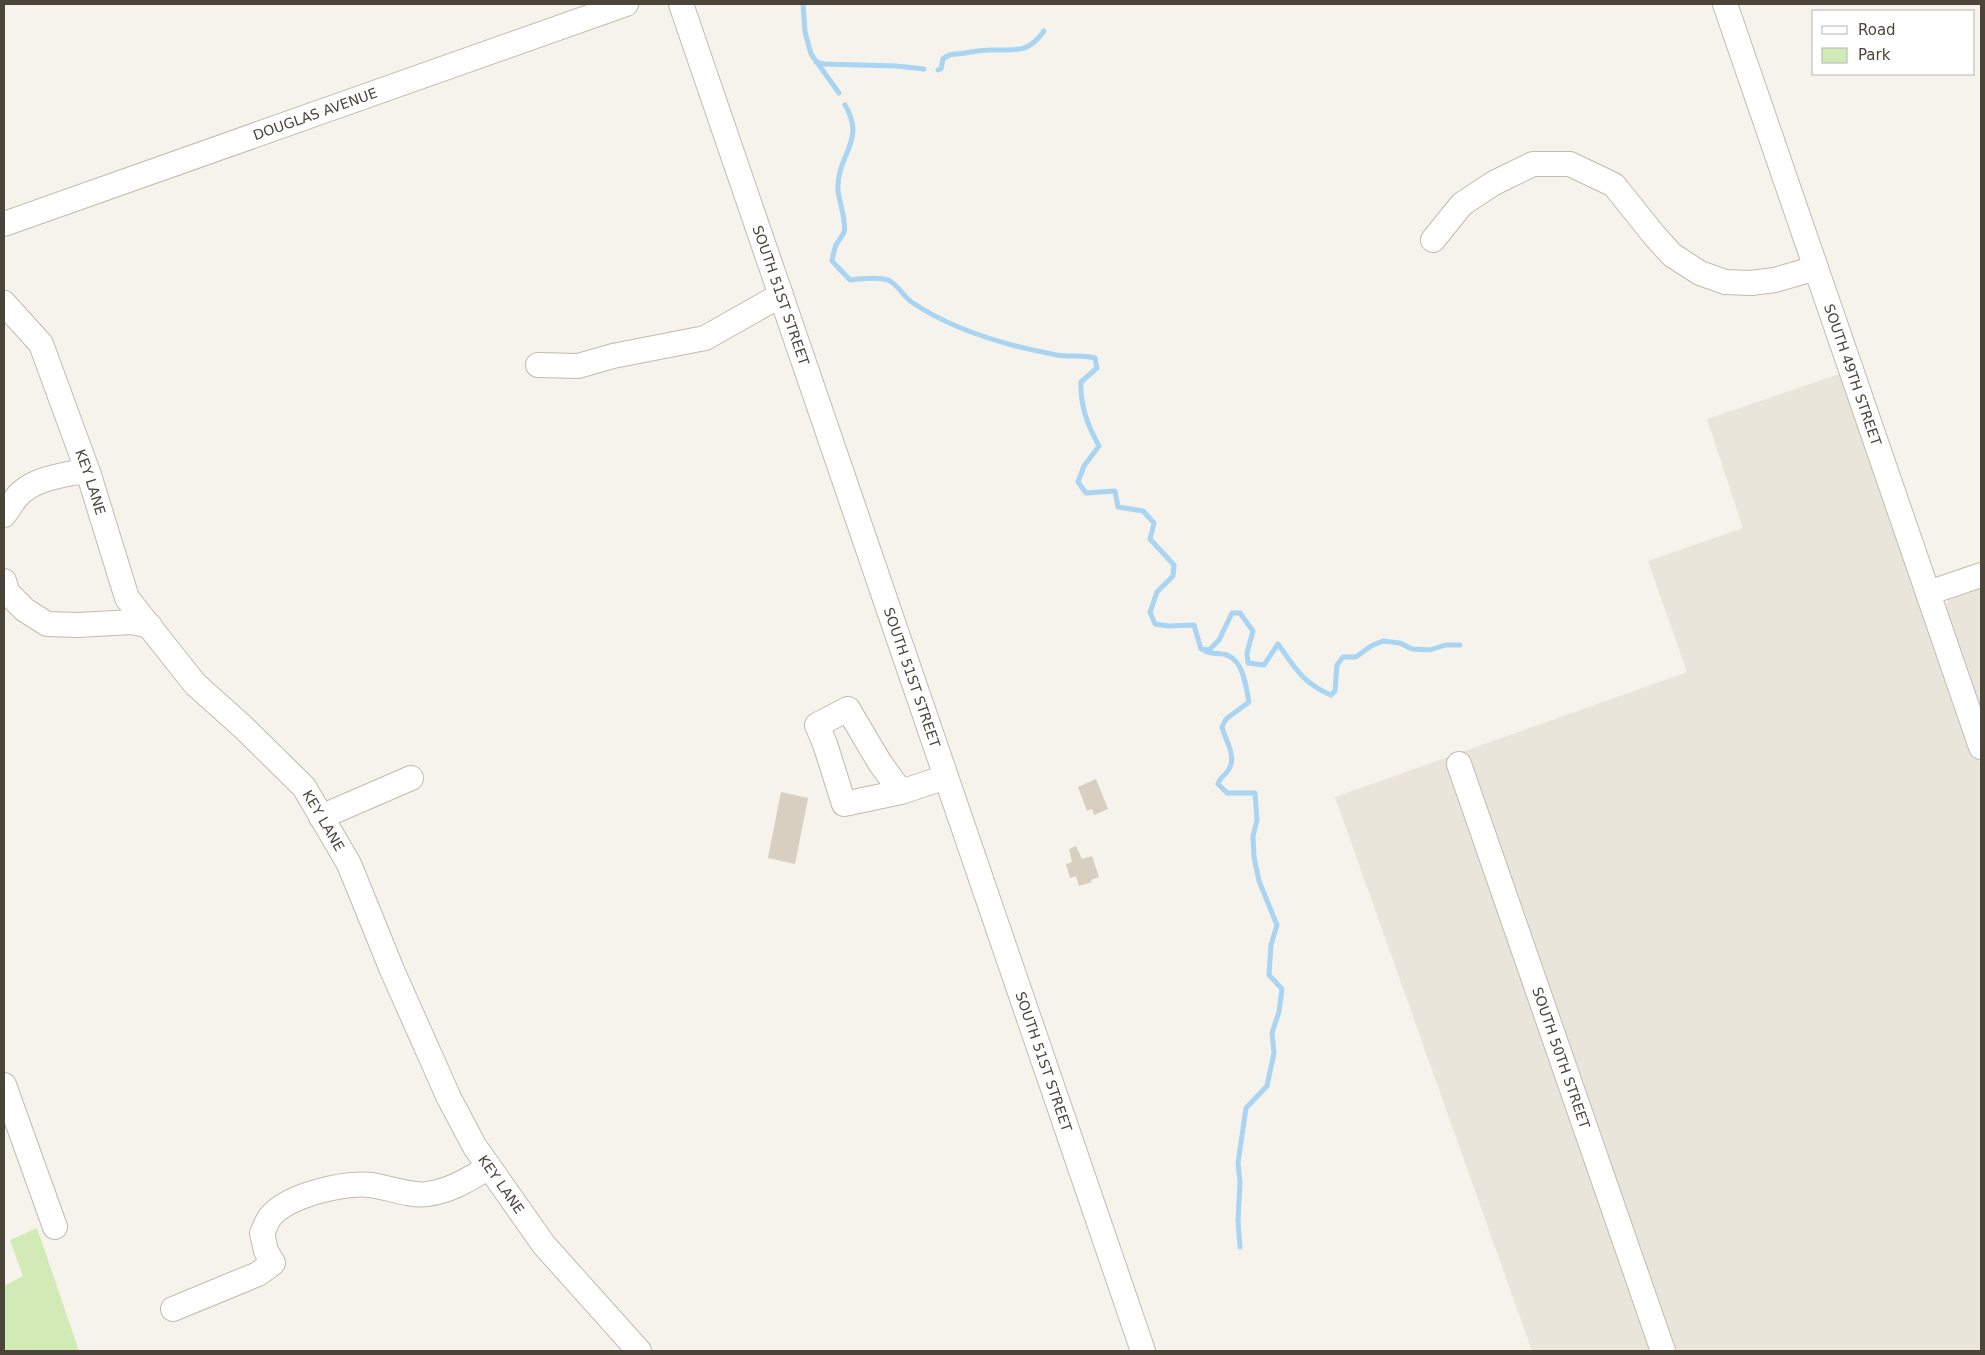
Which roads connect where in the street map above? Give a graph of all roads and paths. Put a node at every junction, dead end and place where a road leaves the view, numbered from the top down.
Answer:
1 (626, 4) edge
2 (681, 4) edge
3 (1725, 4) edge
4 (4, 224) edge
5 (1433, 240) dead end
6 (1816, 268) junction
7 (781, 295) junction
8 (4, 303) edge
9 (538, 365) dead end
10 (87, 470) junction
11 (4, 515) edge
12 (1981, 575) edge
13 (4, 581) edge
14 (1928, 593) junction
15 (150, 626) junction
16 (1981, 747) edge
17 (1459, 764) dead end
18 (946, 777) junction
19 (411, 778) dead end
20 (901, 792) junction
21 (321, 817) junction
22 (4, 1085) edge
23 (489, 1166) junction
24 (55, 1227) dead end
25 (173, 1309) dead end
26 (639, 1351) edge
27 (1143, 1351) edge
28 (1662, 1351) edge

1 - 4 street, DOUGLAS AVENUE
2 - 7 street, SOUTH 51ST STREET
3 - 6 street, SOUTH 49TH STREET
5 - 6 street
6 - 14 street, SOUTH 49TH STREET
7 - 9 street
7 - 18 street, SOUTH 51ST STREET
8 - 10 street, KEY LANE
10 - 11 street
10 - 15 street, KEY LANE
12 - 14 street
13 - 15 street
14 - 16 street, SOUTH 49TH STREET
15 - 21 street, KEY LANE
17 - 28 street, SOUTH 50TH STREET
18 - 20 street
18 - 27 street, SOUTH 51ST STREET
19 - 21 street
20 - 20 street
21 - 23 street, KEY LANE
22 - 24 street
23 - 25 street
23 - 26 street, KEY LANE

